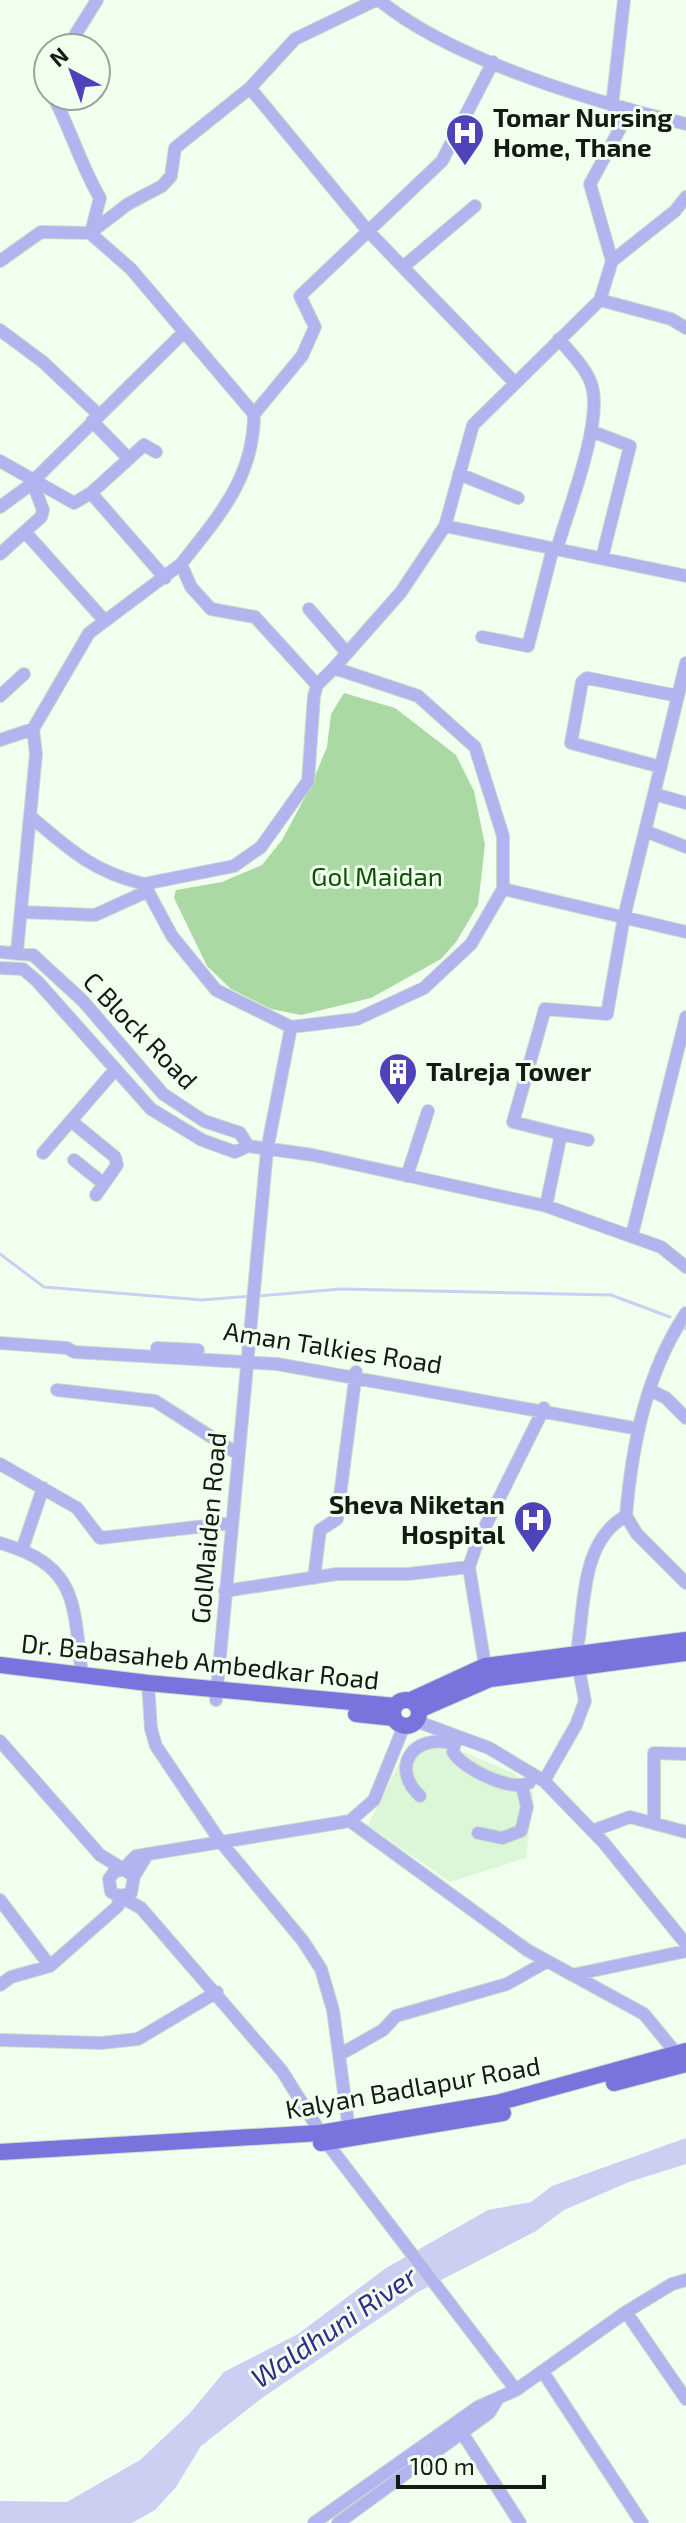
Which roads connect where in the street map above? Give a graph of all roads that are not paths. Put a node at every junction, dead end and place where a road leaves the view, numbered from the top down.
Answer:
1 (97, 0) edge
2 (378, 0) edge
3 (624, 0) edge
4 (77, 32) edge
5 (493, 62) junction
6 (250, 88) junction
7 (612, 106) junction
8 (630, 110) junction
9 (61, 112) edge
10 (686, 124) edge
11 (686, 197) edge
12 (475, 206) dead end
13 (680, 214) edge
14 (368, 231) junction
15 (90, 233) junction
16 (0, 261) edge
17 (612, 261) junction
18 (403, 267) junction
19 (600, 300) junction
20 (686, 328) edge
21 (0, 330) edge
22 (184, 332) junction
23 (559, 339) junction
24 (514, 382) junction
25 (254, 414) junction
26 (95, 417) junction
27 (591, 431) junction
28 (156, 452) dead end
29 (129, 459) junction
30 (0, 461) edge
31 (459, 474) junction
32 (32, 481) junction
33 (91, 493) junction
34 (518, 498) dead end
35 (0, 507) edge
36 (445, 526) junction
37 (25, 532) junction
38 (555, 548) junction
39 (0, 554) edge
40 (602, 558) junction
41 (181, 564) junction
42 (686, 576) edge
43 (165, 578) junction
44 (309, 609) dead end
45 (104, 620) junction
46 (482, 637) dead end
47 (347, 653) junction
48 (686, 663) edge
49 (334, 668) junction
50 (24, 674) dead end
51 (317, 685) junction
52 (0, 696) edge
53 (678, 696) junction
54 (672, 719) junction
55 (686, 722) edge
56 (33, 729) junction
57 (0, 740) edge
58 (661, 767) junction
59 (654, 794) junction
60 (686, 803) edge
61 (30, 816) junction
62 (645, 831) junction
63 (686, 847) edge
64 (146, 888) junction
65 (503, 889) junction
66 (22, 912) junction
67 (624, 917) junction
68 (686, 932) edge
69 (17, 951) junction
70 (0, 952) edge
71 (1, 965) edge
72 (45, 966) junction
73 (33, 977) junction
74 (686, 1017) edge
75 (291, 1027) junction
76 (120, 1046) junction
77 (104, 1058) junction
78 (134, 1064) junction
79 (117, 1074) junction
80 (428, 1111) dead end
81 (200, 1119) junction
82 (71, 1121) junction
83 (561, 1134) junction
84 (194, 1136) junction
85 (588, 1140) dead end
86 (248, 1146) junction
87 (267, 1150) junction
88 (43, 1153) dead end
89 (74, 1160) dead end
90 (407, 1176) junction
91 (546, 1206) junction
92 (632, 1235) junction
93 (686, 1267) edge
94 (686, 1313) edge
95 (0, 1343) edge
96 (248, 1356) junction
97 (355, 1374) junction
98 (57, 1390) dead end
99 (650, 1390) junction
100 (543, 1409) junction
101 (686, 1418) edge
102 (641, 1425) junction
103 (238, 1454) junction
104 (0, 1464) edge
105 (43, 1488) junction
106 (626, 1516) junction
107 (232, 1523) junction
108 (0, 1543) edge
109 (22, 1550) junction
110 (469, 1567) junction
111 (314, 1578) junction
112 (686, 1583) edge
113 (225, 1591) junction
114 (686, 1640) edge
115 (686, 1653) edge
116 (578, 1655) junction
117 (0, 1665) edge
118 (485, 1666) junction
119 (0, 1674) edge
120 (82, 1675) junction
121 (148, 1688) junction
122 (216, 1695) junction
123 (407, 1713) junction
124 (455, 1740) junction
125 (0, 1741) edge
126 (686, 1754) edge
127 (539, 1778) junction
128 (522, 1786) junction
129 (420, 1796) dead end
130 (350, 1821) junction
131 (654, 1822) junction
132 (592, 1831) junction
133 (686, 1832) edge
134 (478, 1833) dead end
135 (220, 1841) junction
136 (100, 1855) junction
137 (130, 1878) junction
138 (113, 1889) junction
139 (0, 1900) edge
140 (141, 1908) junction
141 (686, 1944) edge
142 (686, 1951) edge
143 (546, 1962) junction
144 (50, 1966) junction
145 (572, 1975) junction
146 (0, 1985) edge
147 (217, 1992) junction
148 (0, 2040) edge
149 (339, 2055) junction
150 (683, 2058) edge
151 (350, 2134) junction
152 (324, 2138) junction
153 (0, 2152) edge
154 (0, 2160) edge
155 (686, 2280) edge
156 (626, 2312) junction
157 (543, 2372) junction
158 (516, 2390) junction
159 (686, 2399) edge
160 (458, 2427) junction
161 (367, 2493) junction
162 (314, 2523) edge
163 (338, 2523) edge
164 (520, 2523) edge
165 (642, 2523) edge

1 - 4 street
2 - 5 street
2 - 6 street
3 - 7 street
5 - 7 street
5 - 14 street
6 - 14 street
6 - 15 street
7 - 8 street
8 - 10 street
8 - 17 street
9 - 15 street
11 - 13 street
12 - 18 street
13 - 17 street
14 - 18 street
14 - 25 street
15 - 16 street
15 - 22 street
17 - 19 street
18 - 24 street
19 - 20 street
19 - 23 street
21 - 26 street
22 - 25 street
22 - 26 street
23 - 24 street
23 - 27 street
24 - 31 street
25 - 41 street
26 - 29 street
26 - 32 street
27 - 38 street
27 - 40 street
28 - 29 street
29 - 33 street
30 - 32 street
31 - 34 street
31 - 36 street
32 - 33 street
32 - 35 street
32 - 37 street
33 - 43 street
36 - 38 street
36 - 47 street
37 - 39 street
37 - 45 street
38 - 40 street
38 - 46 street
40 - 42 street
41 - 43 street
41 - 51 street
43 - 45 street
44 - 47 street
45 - 56 street
47 - 49 street
48 - 53 street
49 - 51 street
49 - 65 street
50 - 52 street
51 - 64 street
53 - 54 street
53 - 58 street
54 - 55 street
54 - 58 street
56 - 57 street
56 - 61 street
58 - 59 street
59 - 60 street
59 - 62 street
61 - 64 street
61 - 66 street
62 - 63 street
62 - 67 street
64 - 66 street
64 - 75 street
65 - 67 street
65 - 75 street
66 - 69 street
67 - 68 street
67 - 83 street
69 - 70 street
69 - 72 street, C Block Road
71 - 73 street
72 - 73 street
72 - 76 street, C Block Road
73 - 77 street, C Block Road
74 - 92 street
75 - 87 street, GolMaiden Road
76 - 77 street
76 - 78 street, C Block Road
77 - 79 street, C Block Road
78 - 79 street
78 - 81 street, C Block Road
79 - 82 street
79 - 84 street, C Block Road
80 - 90 street
81 - 84 street
81 - 86 street, C Block Road
82 - 88 street
82 - 89 street
83 - 85 street
83 - 91 street
84 - 86 street, C Block Road
86 - 87 street, C Block Road
87 - 90 street, C Block Road
87 - 96 street, GolMaiden Road
90 - 91 street, C Block Road
91 - 92 street, C Block Road
92 - 93 street, C Block Road
94 - 99 street
95 - 96 street, Aman Talkies Road
96 - 97 street, Aman Talkies Road
96 - 103 street, GolMaiden Road
97 - 100 street, Aman Talkies Road
97 - 111 street
98 - 103 street
99 - 101 street
99 - 102 street
100 - 102 street, Aman Talkies Road
100 - 110 street
102 - 106 street
103 - 107 street, GolMaiden Road
104 - 105 street
105 - 107 street
105 - 109 street
106 - 112 street
106 - 116 street
107 - 113 street, GolMaiden Road
108 - 109 street
109 - 120 street
110 - 111 street
110 - 118 street
111 - 113 street
113 - 122 street, GolMaiden Road
114 - 116 main road
115 - 116 main road
116 - 118 main road
116 - 123 main road
116 - 127 street
117 - 120 main road, Dr. Babasaheb Ambedkar Road
118 - 123 main road
119 - 121 main road, Dr. Babasaheb Ambedkar Road
120 - 121 main road, Dr. Babasaheb Ambedkar Road
121 - 122 main road, Dr. Babasaheb Ambedkar Road
121 - 135 street
122 - 123 main road, Dr. Babasaheb Ambedkar Road
123 - 124 street
123 - 130 street
124 - 127 street
124 - 128 street
124 - 129 street
125 - 136 street
126 - 131 street
127 - 128 street
127 - 132 street
128 - 134 street
130 - 135 street
130 - 143 street
131 - 132 street
131 - 133 street
132 - 141 street
135 - 137 street
135 - 149 street
136 - 137 street
136 - 138 street
137 - 138 street
137 - 138 street
137 - 140 street
138 - 140 street
138 - 144 street
139 - 144 street
140 - 147 street
142 - 145 street
143 - 145 street
143 - 149 street
144 - 146 street
145 - 150 street
147 - 148 street
147 - 152 street
149 - 151 street
150 - 151 main road, Kalyan Badlapur Road
151 - 152 main road, Kalyan Badlapur Road
152 - 153 main road, Kalyan Badlapur Road
152 - 154 main road, Kalyan Badlapur Road
152 - 158 street
155 - 156 street
156 - 157 street
156 - 159 street
157 - 158 street
157 - 165 street
158 - 160 street
160 - 161 street
160 - 164 street
161 - 162 street
161 - 163 street

